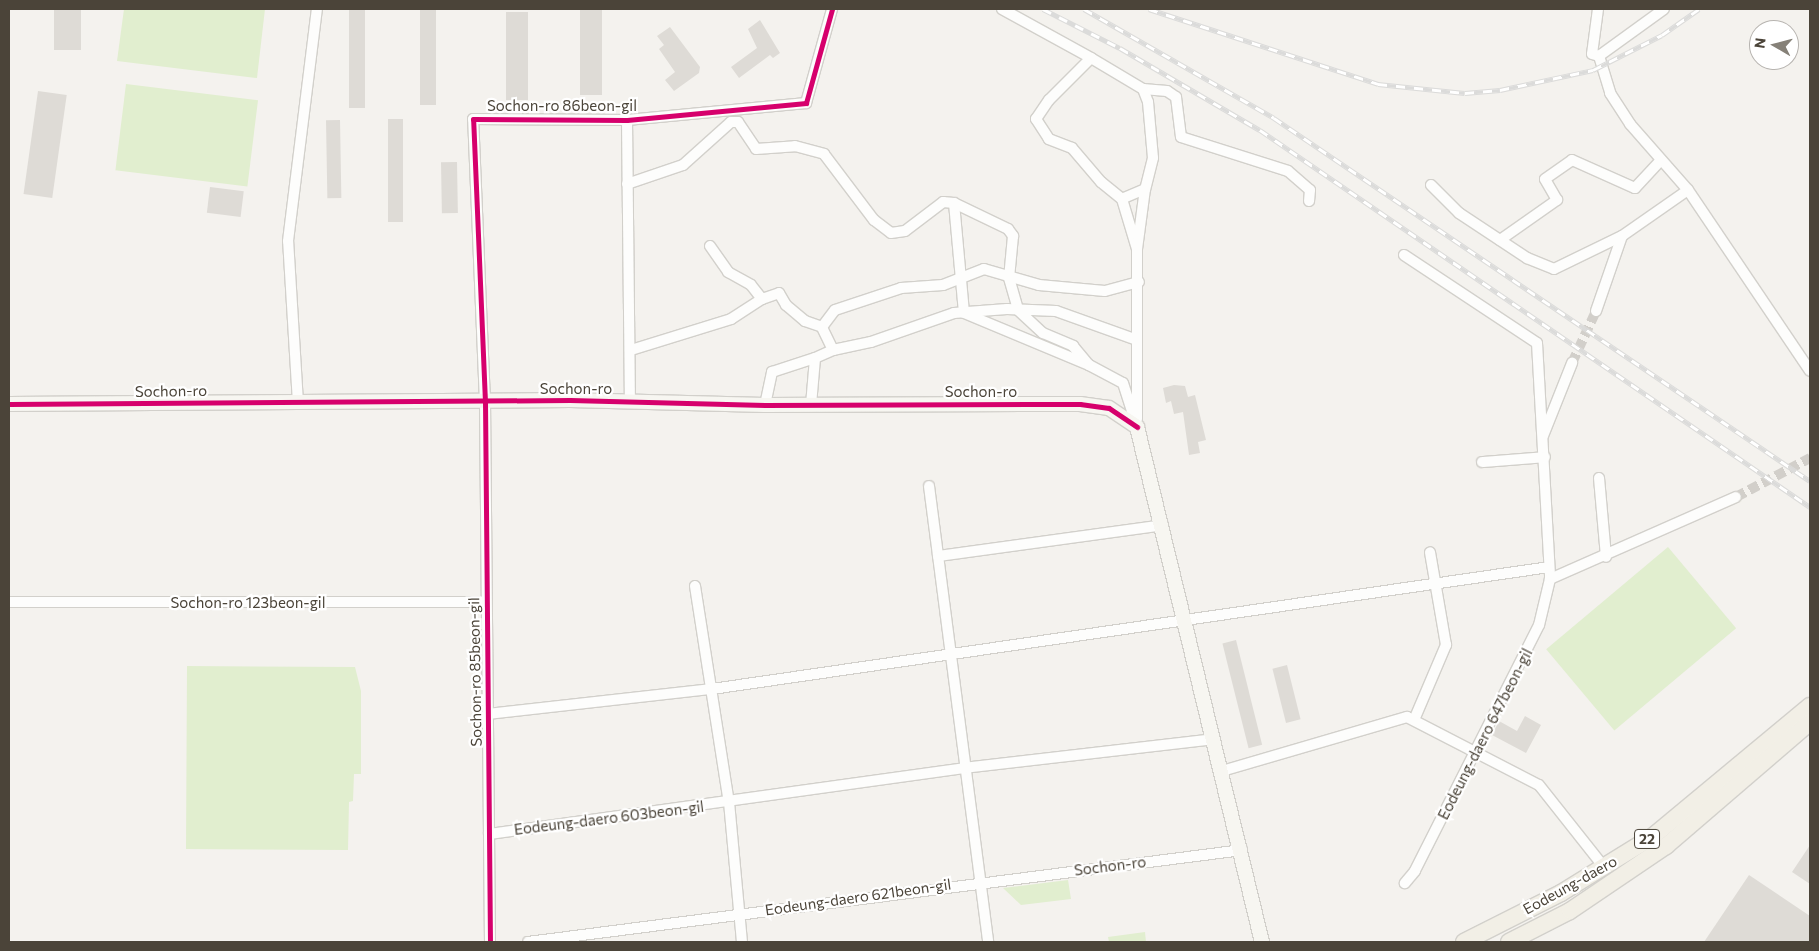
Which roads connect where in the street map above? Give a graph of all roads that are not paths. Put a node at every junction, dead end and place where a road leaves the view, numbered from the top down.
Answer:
1 (318, 9) edge
2 (832, 9) edge
3 (1002, 9) edge
4 (1598, 9) edge
5 (1664, 9) edge
6 (1599, 56) junction
7 (1090, 58) junction
8 (1143, 89) junction
9 (627, 120) junction
10 (1661, 160) junction
11 (627, 184) junction
12 (1431, 185) dead end
13 (1145, 188) junction
14 (1688, 190) junction
15 (1122, 199) junction
16 (1309, 201) dead end
17 (954, 203) junction
18 (1622, 236) junction
19 (1500, 240) junction
20 (710, 246) dead end
21 (1137, 250) junction
22 (1404, 255) dead end
23 (961, 277) junction
24 (1009, 278) junction
25 (1139, 282) junction
26 (762, 299) junction
27 (1018, 310) junction
28 (1596, 311) tunnel mouth
29 (964, 313) junction
30 (822, 327) junction
31 (1137, 340) junction
32 (630, 350) junction
33 (833, 350) junction
34 (815, 358) junction
35 (1572, 363) tunnel mouth
36 (1089, 365) junction
37 (1810, 371) edge
38 (485, 402) junction
39 (630, 402) junction
40 (298, 403) junction
41 (9, 404) edge
42 (811, 404) junction
43 (765, 405) junction
44 (1137, 427) junction
45 (1542, 440) junction
46 (1545, 457) junction
47 (1482, 462) dead end
48 (1599, 478) dead end
49 (929, 486) dead end
50 (1736, 497) tunnel mouth
51 (1163, 525) junction
52 (1430, 552) dead end
53 (938, 556) junction
54 (1606, 557) junction
55 (1549, 568) junction
56 (1550, 579) junction
57 (1436, 584) junction
58 (695, 586) dead end
59 (9, 602) edge
60 (486, 602) junction
61 (1185, 623) junction
62 (951, 654) junction
63 (712, 689) junction
64 (1810, 696) edge
65 (1810, 706) edge
66 (488, 714) junction
67 (1414, 720) junction
68 (1810, 722) edge
69 (1810, 727) edge
70 (1773, 735) junction
71 (1794, 736) junction
72 (1214, 739) junction
73 (1476, 752) junction
74 (964, 768) junction
75 (1222, 771) junction
76 (729, 802) junction
77 (489, 834) junction
78 (1242, 850) junction
79 (1604, 867) junction
80 (978, 881) junction
81 (1405, 883) dead end
82 (738, 913) junction
83 (490, 942) edge
84 (528, 942) edge
85 (742, 942) edge
86 (988, 942) edge
87 (1262, 942) edge
88 (1464, 942) edge
89 (1509, 942) edge

1 - 40 street
2 - 9 street, Sochon-ro 86beon-gil
3 - 7 street
4 - 6 street
5 - 6 street
6 - 10 street
7 - 8 street
7 - 15 street
8 - 13 street
8 - 16 street
9 - 11 street
9 - 38 street, Sochon-ro 86beon-gil
10 - 14 street
10 - 19 street
11 - 17 street
11 - 32 street
12 - 19 street
13 - 15 street
13 - 21 street
14 - 18 street
14 - 37 street
15 - 21 street
17 - 23 street
17 - 24 street
18 - 19 street
18 - 28 street
20 - 26 street
21 - 25 street
22 - 45 street, Eodeung-daero 647beon-gil
23 - 24 street
23 - 29 street
23 - 30 street
24 - 25 street
24 - 27 street
25 - 31 street
26 - 30 street
26 - 32 street
27 - 29 street
27 - 31 street
27 - 36 street
29 - 33 street
29 - 36 street
30 - 33 street
31 - 44 street
32 - 39 street
33 - 34 street
34 - 42 street
34 - 43 street
35 - 45 street
36 - 44 street
38 - 39 street, Sochon-ro
38 - 40 street, Sochon-ro
38 - 60 street, Sochon-ro 85beon-gil
39 - 43 street, Sochon-ro
40 - 41 street, Sochon-ro
42 - 43 street, Sochon-ro
42 - 44 street, Sochon-ro
44 - 51 street
45 - 46 street, Eodeung-daero 647beon-gil
46 - 47 street
46 - 55 street, Eodeung-daero 647beon-gil
48 - 54 street
49 - 53 street
50 - 54 street
51 - 53 street
51 - 61 street
52 - 57 street
53 - 62 street
54 - 56 street
55 - 56 street, Eodeung-daero 647beon-gil
55 - 57 street
56 - 73 street, Eodeung-daero 647beon-gil
57 - 61 street
57 - 67 street
58 - 63 street
59 - 60 street, Sochon-ro 123beon-gil
60 - 66 street, Sochon-ro 85beon-gil
61 - 62 street
61 - 72 street
62 - 63 street
62 - 74 street
63 - 66 street
63 - 76 street
64 - 70 main road
65 - 70 main road, Eodeung-daero / 22
66 - 77 street, Sochon-ro 85beon-gil
67 - 73 street
67 - 75 street
68 - 71 main road, Eodeung-daero / 22
69 - 71 main road
70 - 79 main road, Eodeung-daero / 22
71 - 89 main road, Eodeung-daero / 22
72 - 74 street
72 - 75 street
73 - 79 street
73 - 81 street, Eodeung-daero 647beon-gil
74 - 76 street
74 - 80 street
75 - 78 street
76 - 77 street, Eodeung-daero 603beon-gil
76 - 82 street
77 - 83 street, Sochon-ro 85beon-gil
78 - 80 street, Sochon-ro
78 - 87 street
79 - 88 main road, Eodeung-daero / 22
80 - 82 street, Eodeung-daero 621beon-gil
80 - 86 street
82 - 84 street, Eodeung-daero 621beon-gil
82 - 85 street

